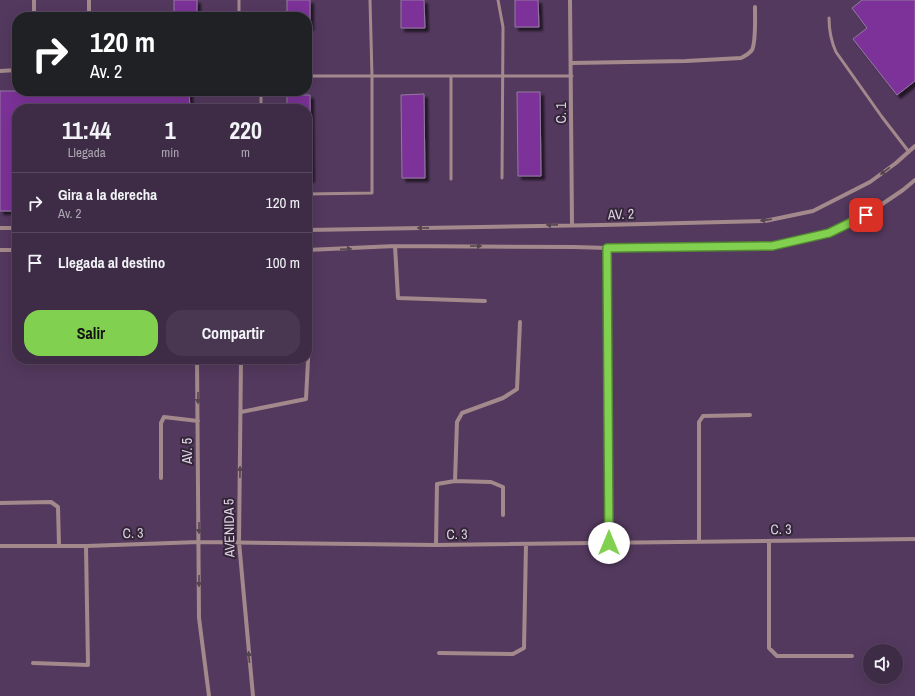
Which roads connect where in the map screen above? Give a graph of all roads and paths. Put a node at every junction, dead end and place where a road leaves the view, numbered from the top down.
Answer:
1 (34, 0) edge
2 (89, 0) edge
3 (239, 0) edge
4 (370, 0) edge
5 (498, 0) edge
6 (570, 0) edge
7 (755, 7) dead end
8 (34, 12) edge
9 (89, 12) edge
10 (239, 12) edge
11 (829, 18) dead end
12 (572, 64) junction
13 (0, 70) edge
14 (12, 70) edge
15 (312, 76) edge
16 (372, 76) junction
17 (451, 76) junction
18 (503, 76) junction
19 (572, 76) junction
20 (915, 146) edge
21 (909, 152) junction
22 (502, 178) dead end
23 (451, 179) dead end
24 (915, 180) edge
25 (312, 194) edge
26 (572, 225) junction
27 (0, 228) edge
28 (12, 228) edge
29 (312, 230) edge
30 (395, 246) junction
31 (607, 248) junction
32 (0, 250) edge
33 (12, 250) edge
34 (312, 250) edge
35 (485, 301) dead end
36 (520, 322) dead end
37 (197, 364) edge
38 (241, 364) edge
39 (308, 364) edge
40 (241, 412) junction
41 (750, 415) dead end
42 (198, 420) junction
43 (161, 478) dead end
44 (455, 481) junction
45 (0, 503) edge
46 (504, 515) dead end
47 (915, 538) edge
48 (769, 541) junction
49 (199, 542) junction
50 (239, 542) junction
51 (699, 542) junction
52 (609, 543) junction
53 (526, 544) junction
54 (59, 545) junction
55 (436, 545) junction
56 (0, 546) edge
57 (86, 546) junction
58 (439, 653) dead end
59 (852, 656) dead end
60 (33, 664) dead end
61 (209, 696) edge
62 (252, 696) edge

1 - 8 street
2 - 9 street
3 - 10 lane
4 - 16 lane
5 - 18 lane
6 - 12 street, C. 1
7 - 12 street
11 - 21 lane
12 - 19 street, C. 1
13 - 14 street
15 - 16 lane
16 - 17 lane
16 - 25 lane
17 - 18 lane
17 - 23 lane
18 - 19 lane
18 - 22 lane
19 - 26 street, C. 1
20 - 21 street, AV. 2
21 -> 26 street, AV. 2
24 - 31 street
26 -> 29 street, AV. 2
27 - 28 street
30 -> 31 street
34 -> 30 street
30 - 35 street
31 - 52 street
32 - 33 street
36 - 44 street
37 -> 42 street, AV. 5
38 - 40 street, AVENIDA 5
39 - 40 street
50 -> 40 street, AVENIDA 5
41 - 51 street
42 - 43 street
42 -> 49 street, AV. 5
44 - 46 street
44 - 55 street
45 - 54 street
47 - 48 street, C. 3
48 - 51 street, C. 3
48 - 59 street
49 - 50 street, C. 3
49 - 57 street, C. 3
49 -> 61 street
50 - 55 street, C. 3
62 -> 50 street, AVENIDA 5
51 - 52 street, C. 3
52 - 53 street, C. 3
53 - 55 street, C. 3
53 - 58 street
54 - 56 street, C. 3
54 - 57 street, C. 3
57 - 60 street

